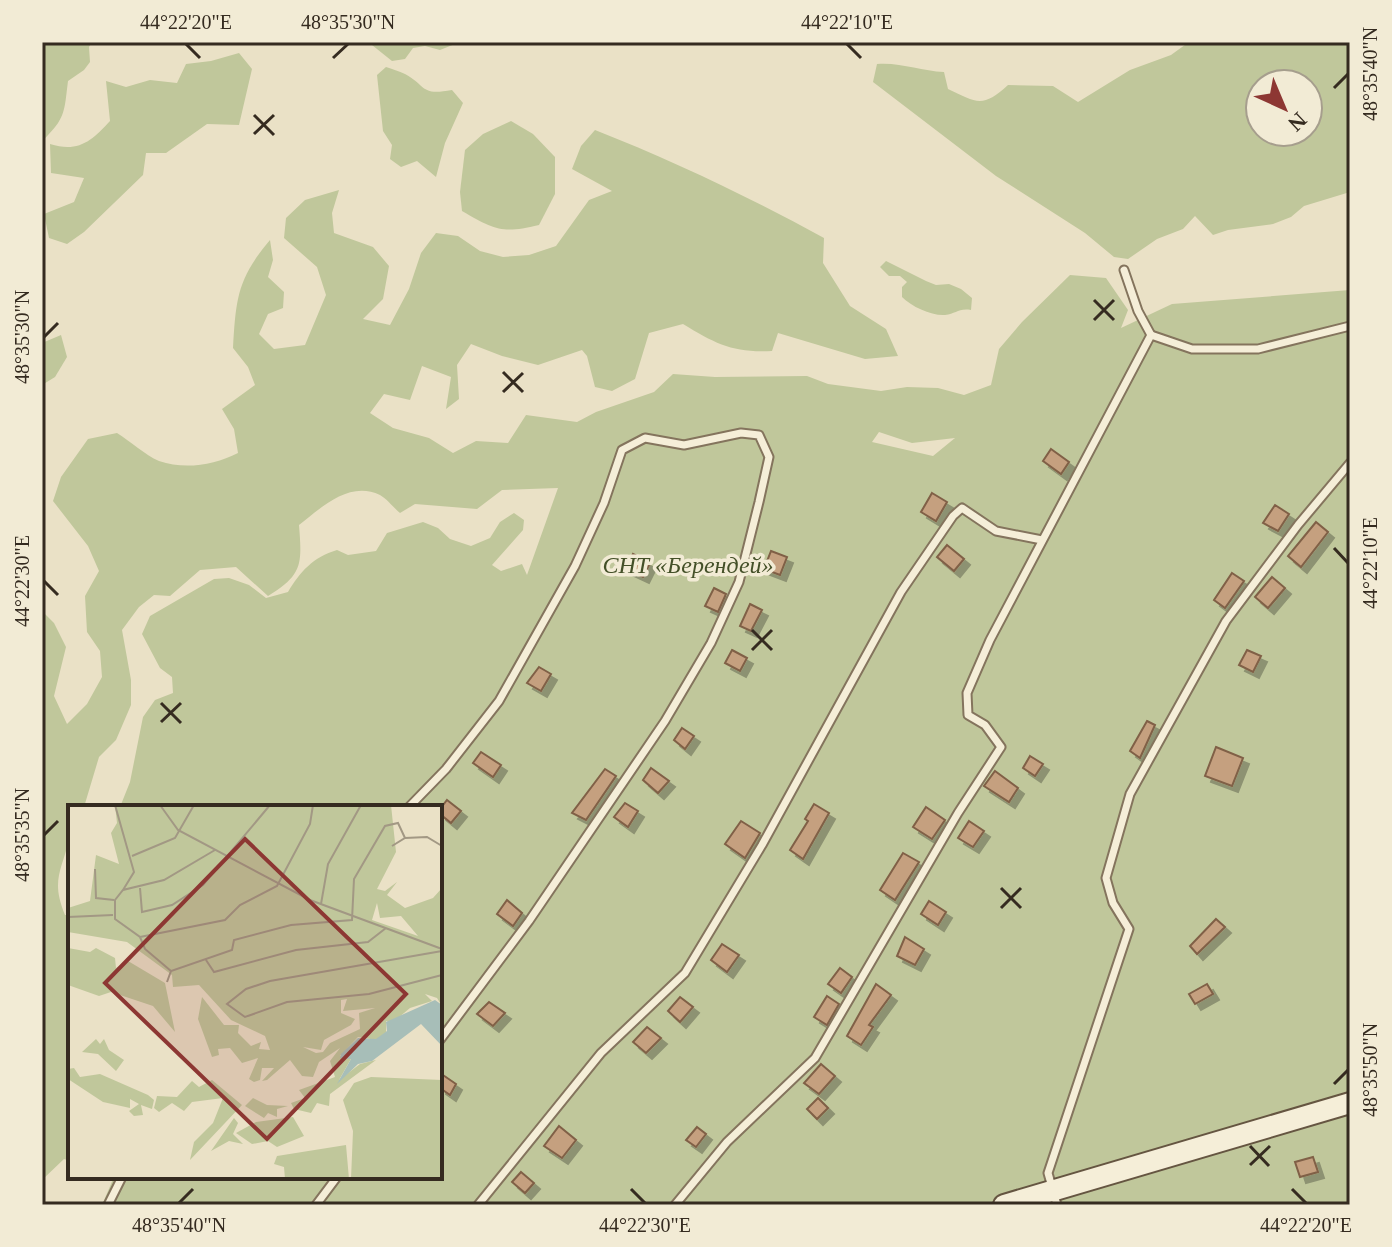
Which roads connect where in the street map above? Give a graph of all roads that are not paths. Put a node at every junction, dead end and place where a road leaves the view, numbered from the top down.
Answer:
1 (1124, 270) dead end
2 (1350, 326) edge
3 (1151, 335) junction
4 (1350, 463) edge
5 (1042, 540) junction
6 (411, 805) edge
7 (442, 1037) edge
8 (1350, 1103) edge
9 (121, 1179) edge
10 (336, 1179) edge
11 (1054, 1198) edge
12 (108, 1205) edge
13 (316, 1205) edge
14 (478, 1205) edge
15 (675, 1205) edge
16 (1004, 1205) edge

1 - 3 lane
2 - 3 lane
3 - 5 lane
4 - 11 lane
5 - 14 lane
5 - 15 lane
6 - 7 lane
8 - 11 street
9 - 12 lane
10 - 13 lane
11 - 16 street

